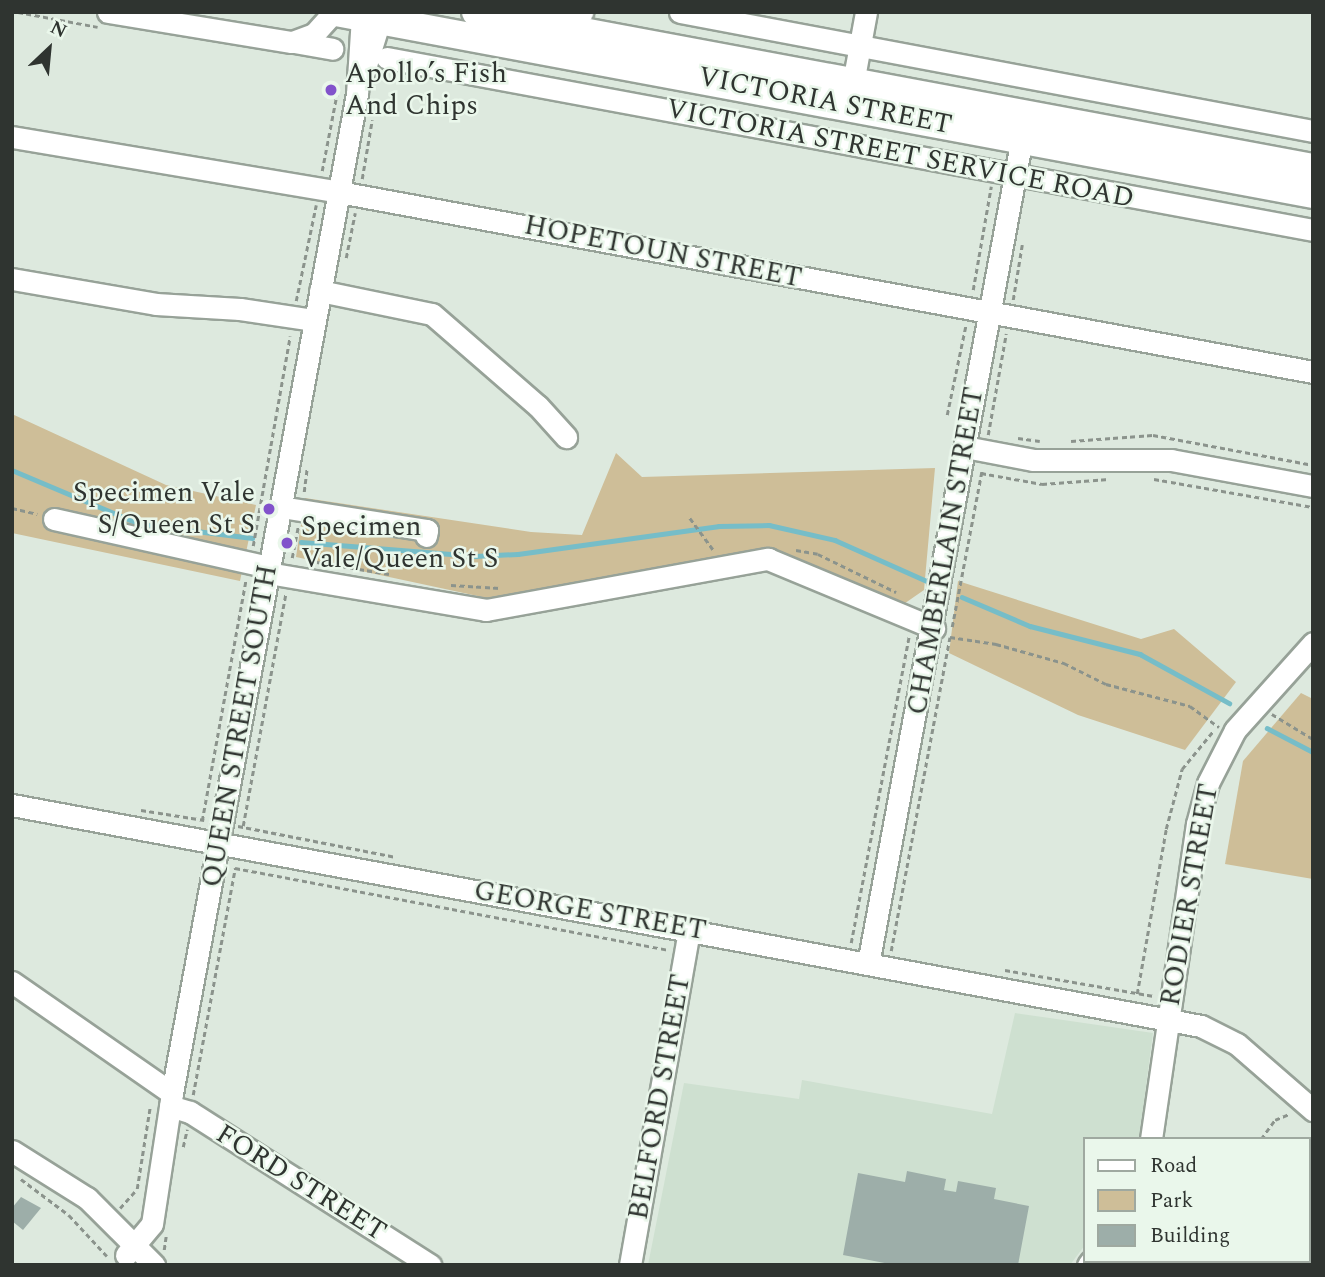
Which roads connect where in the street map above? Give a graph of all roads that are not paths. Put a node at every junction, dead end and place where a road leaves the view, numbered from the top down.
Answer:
1 (108, 12) edge
2 (582, 12) edge
3 (680, 12) edge
4 (866, 12) edge
5 (360, 14) edge
6 (468, 23) edge
7 (554, 27) junction
8 (292, 42) junction
9 (859, 47) junction
10 (332, 49) dead end
11 (387, 58) dead end
12 (487, 76) junction
13 (853, 83) junction
14 (1313, 131) edge
15 (12, 137) edge
16 (1022, 138) junction
17 (1313, 168) edge
18 (1014, 176) junction
19 (339, 192) junction
20 (1313, 194) edge
21 (1313, 230) edge
22 (12, 279) edge
23 (330, 293) junction
24 (989, 312) junction
25 (304, 318) junction
26 (1313, 372) edge
27 (566, 437) dead end
28 (975, 449) junction
29 (1313, 486) edge
30 (281, 507) junction
31 (54, 520) road end
32 (426, 536) dead end
33 (265, 567) junction
34 (942, 633) junction
35 (1313, 643) edge
36 (12, 805) edge
37 (219, 844) junction
38 (690, 929) junction
39 (870, 951) junction
40 (12, 982) edge
41 (1168, 1020) junction
42 (172, 1099) junction
43 (1311, 1108) edge
44 (1152, 1137) edge
45 (12, 1151) edge
46 (32, 1163) junction
47 (1313, 1167) edge
48 (1311, 1172) edge
49 (125, 1247) edge
50 (154, 1265) edge
51 (430, 1265) edge
52 (630, 1265) edge

1 - 8 street
2 - 7 street
3 - 9 street
4 - 9 street
5 - 6 main road, VICTORIA STREET
5 - 8 street
5 - 19 street, QUEEN STREET SOUTH
6 - 7 main road, VICTORIA STREET
6 - 12 street
6 - 16 main road, VICTORIA STREET
7 - 13 main road, VICTORIA STREET
8 - 10 street
9 - 13 street
9 - 14 street
11 - 12 street, VICTORIA STREET SERVICE ROAD
12 - 18 street, VICTORIA STREET SERVICE ROAD
13 - 17 main road, VICTORIA STREET
15 - 19 street, HOPETOUN STREET
16 - 18 street, CHAMBERLAIN STREET
16 - 20 main road, VICTORIA STREET
18 - 21 street, VICTORIA STREET SERVICE ROAD
18 - 24 street, CHAMBERLAIN STREET
19 - 23 street, QUEEN STREET SOUTH
19 - 24 street, HOPETOUN STREET
22 - 25 street
23 - 25 street, QUEEN STREET SOUTH
23 - 27 street
24 - 26 street, HOPETOUN STREET
24 - 28 street, CHAMBERLAIN STREET
25 - 30 street, QUEEN STREET SOUTH
28 - 29 street
28 - 34 street, CHAMBERLAIN STREET
30 - 32 street
30 - 33 street, QUEEN STREET SOUTH
31 - 33 street
33 - 34 street
33 - 37 street, QUEEN STREET SOUTH
34 - 39 street, CHAMBERLAIN STREET
35 - 41 street, RODIER STREET
36 - 37 street, GEORGE STREET
37 - 38 street, GEORGE STREET
37 - 42 street, QUEEN STREET SOUTH
38 - 39 street, GEORGE STREET
38 - 52 street, BELFORD STREET
39 - 41 street, GEORGE STREET
40 - 42 street, FORD STREET
41 - 43 street, GEORGE STREET
41 - 44 street, RODIER STREET
42 - 49 street, QUEEN STREET SOUTH
42 - 51 street, FORD STREET
45 - 46 street
46 - 49 street
46 - 49 street
47 - 48 street
49 - 50 street

